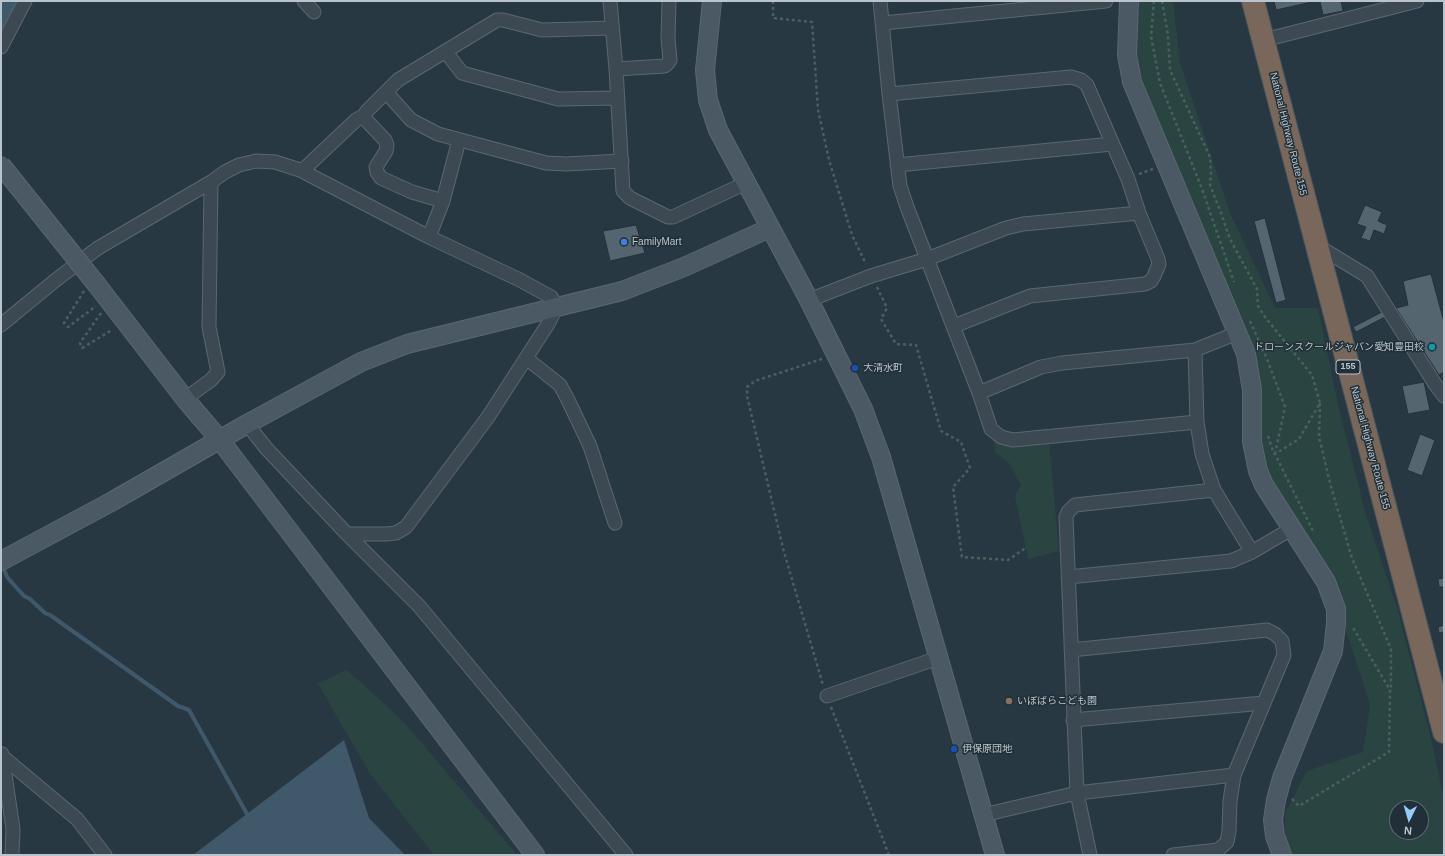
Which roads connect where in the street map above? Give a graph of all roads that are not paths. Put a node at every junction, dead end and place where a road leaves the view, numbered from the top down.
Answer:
1 (25, 1) edge
2 (304, 1) edge
3 (610, 1) edge
4 (670, 1) edge
5 (712, 1) edge
6 (880, 1) edge
7 (1106, 1) edge
8 (1128, 1) edge
9 (1253, 1) edge
10 (1417, 1) edge
11 (1083, 2) edge
12 (314, 12) dead end
13 (883, 23) junction
14 (612, 28) junction
15 (1264, 40) junction
16 (1, 47) edge
17 (446, 52) junction
18 (616, 68) junction
19 (386, 92) junction
20 (889, 94) junction
21 (617, 98) junction
22 (365, 115) junction
23 (459, 140) junction
24 (1112, 144) junction
25 (622, 161) junction
26 (1, 165) edge
27 (897, 165) junction
28 (302, 171) junction
29 (211, 182) junction
30 (746, 182) junction
31 (443, 201) junction
32 (1139, 213) junction
33 (770, 228) junction
34 (429, 237) junction
35 (1316, 245) junction
36 (927, 259) junction
37 (809, 300) junction
38 (557, 306) junction
39 (1, 325) edge
40 (954, 326) junction
41 (1237, 333) junction
42 (1195, 350) junction
43 (526, 358) junction
44 (980, 393) junction
45 (1444, 396) edge
46 (185, 399) junction
47 (1197, 422) junction
48 (247, 424) junction
49 (220, 440) junction
50 (1214, 490) junction
51 (615, 523) dead end
52 (1291, 529) junction
53 (347, 534) junction
54 (1252, 552) junction
55 (5, 559) edge
56 (1068, 577) junction
57 (1071, 650) junction
58 (938, 658) junction
59 (826, 696) road end
60 (1264, 703) junction
61 (1073, 720) junction
62 (1444, 732) edge
63 (2, 754) edge
64 (1234, 775) junction
65 (1077, 793) junction
66 (983, 815) junction
67 (12, 855) edge
68 (104, 855) edge
69 (535, 855) edge
70 (626, 855) edge
71 (995, 855) edge
72 (1090, 855) edge
73 (1173, 855) edge
74 (1282, 855) edge

1 - 16 street
2 - 12 street
3 - 14 street
4 - 18 street
5 - 30 street
6 - 13 street
7 - 11 street
8 - 41 street
9 - 15 highway, National Highway Route 155 / 155
10 - 15 street
11 - 13 street
13 - 20 street
14 - 17 street
14 - 18 street
15 - 35 highway, National Highway Route 155 / 155
17 - 19 street
17 - 21 street
18 - 21 street
19 - 22 street
19 - 23 street
20 - 24 street
20 - 27 street
21 - 25 street
22 - 28 street
22 - 31 street
23 - 25 street
23 - 31 street
24 - 27 street
24 - 32 street
25 - 30 street
26 - 46 street, bridge
27 - 36 street
28 - 29 street
28 - 34 street
29 - 39 street
29 - 46 street
30 - 33 street
31 - 34 street
32 - 36 street
32 - 40 street
33 - 37 street
33 - 38 street
34 - 38 street
35 - 45 street
35 - 62 highway, National Highway Route 155 / 155
36 - 37 street
36 - 40 street
37 - 58 street
38 - 43 street
38 - 48 street
40 - 44 street
41 - 42 street
41 - 52 street
42 - 44 street
42 - 47 street
43 - 51 street
43 - 53 street
44 - 47 street
46 - 49 street
47 - 50 street
48 - 49 street
48 - 53 street
49 - 55 street
49 - 69 street
50 - 54 street
50 - 56 street
52 - 54 street
52 - 74 street
53 - 70 street
54 - 56 street
56 - 57 street
57 - 60 street
57 - 61 street
58 - 59 street
58 - 66 street
60 - 61 street
60 - 64 street
61 - 65 street
63 - 67 street
63 - 68 street
64 - 65 street
64 - 73 street
65 - 66 street
65 - 72 street
66 - 71 street

